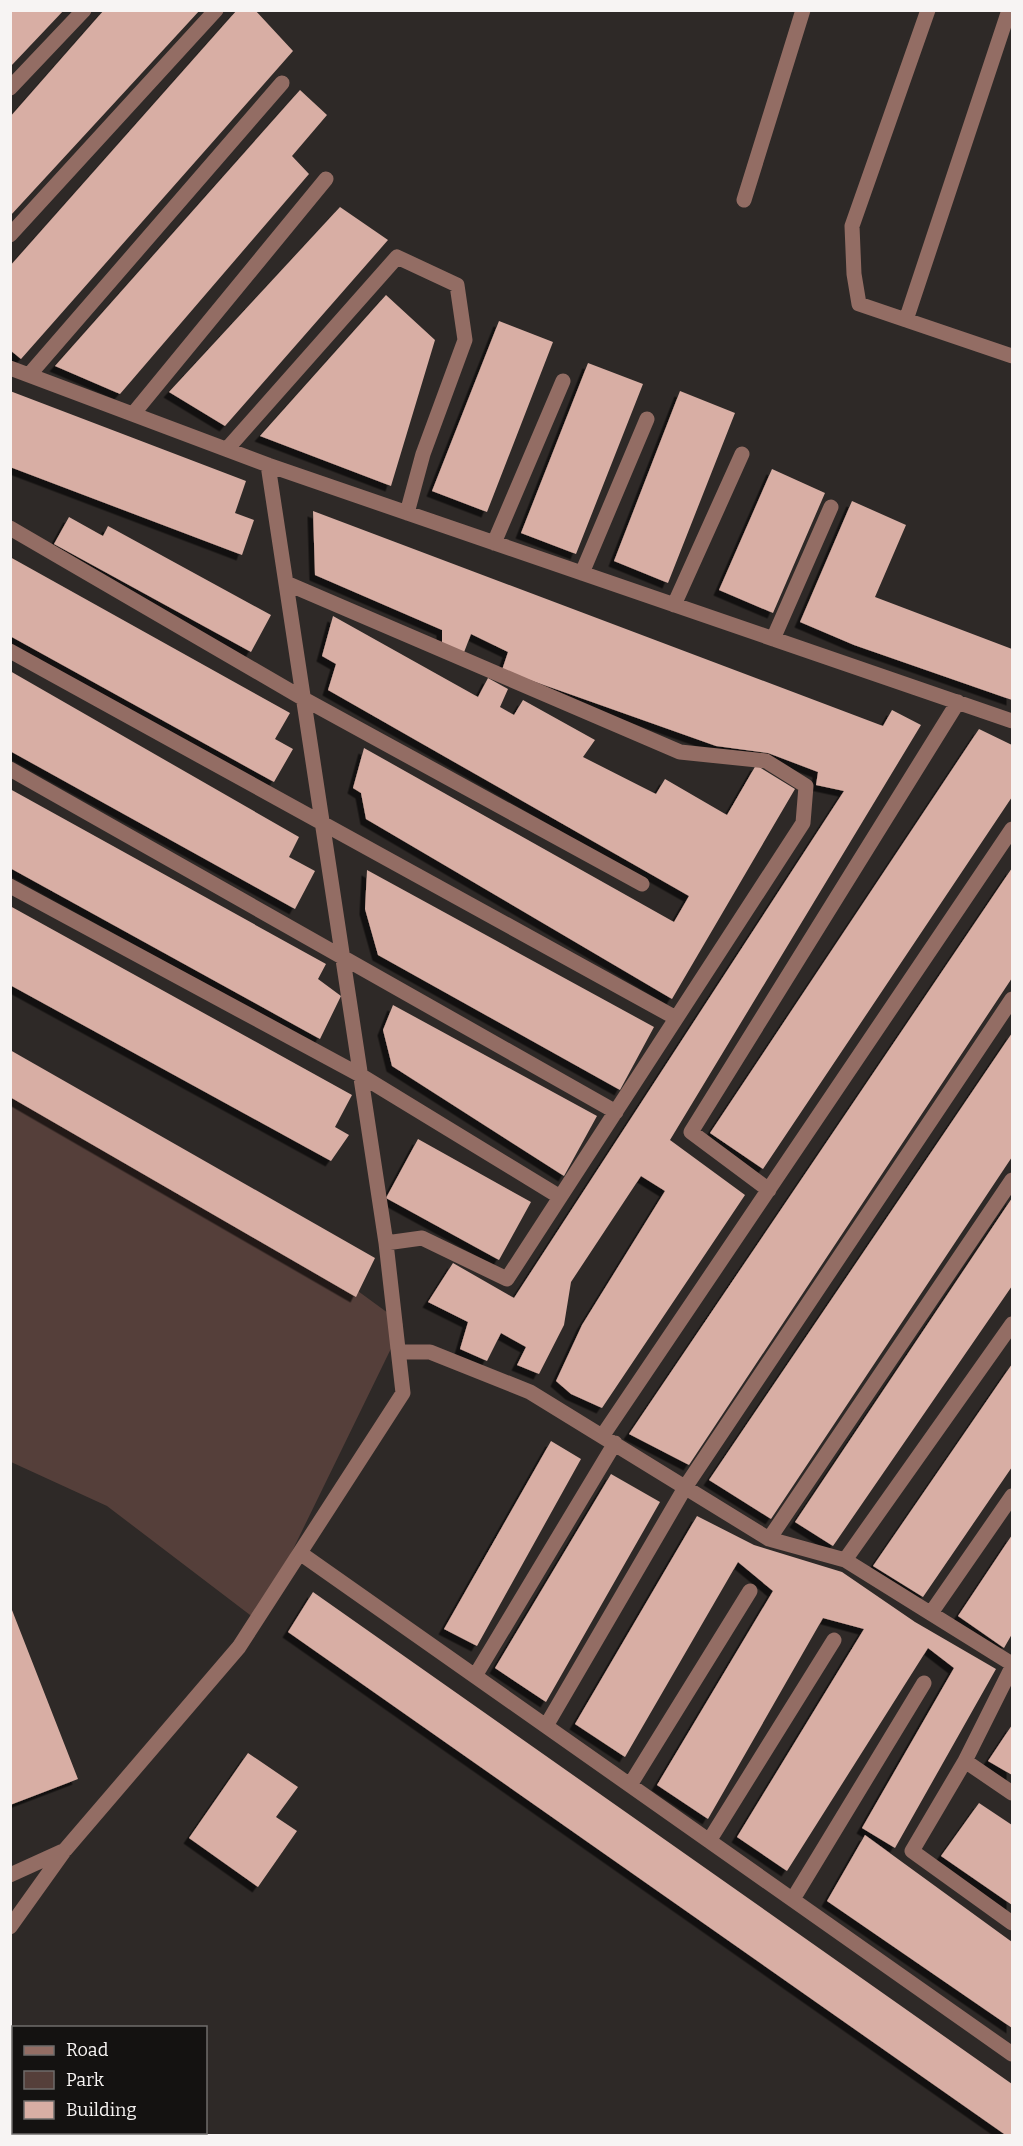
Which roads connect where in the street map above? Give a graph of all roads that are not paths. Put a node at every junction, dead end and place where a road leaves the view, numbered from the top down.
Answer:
1 (84, 10) edge
2 (216, 10) edge
3 (803, 10) edge
4 (928, 10) edge
5 (1009, 10) edge
6 (282, 83) dead end
7 (10, 88) edge
8 (326, 179) dead end
9 (744, 200) dead end
10 (10, 235) edge
11 (906, 320) junction
12 (1012, 356) edge
13 (10, 368) edge
14 (29, 375) junction
15 (563, 381) dead end
16 (133, 414) junction
17 (647, 420) dead end
18 (227, 450) junction
19 (742, 454) dead end
20 (268, 465) junction
21 (831, 507) dead end
22 (407, 513) junction
23 (10, 528) edge
24 (494, 543) junction
25 (582, 573) junction
26 (286, 583) junction
27 (674, 605) junction
28 (773, 639) junction
29 (10, 651) edge
30 (304, 699) junction
31 (958, 702) junction
32 (1012, 721) edge
33 (10, 769) edge
34 (322, 822) junction
35 (1012, 829) edge
36 (642, 884) dead end
37 (10, 886) edge
38 (342, 957) junction
39 (1012, 999) edge
40 (676, 1018) junction
41 (360, 1075) junction
42 (616, 1112) junction
43 (1012, 1179) edge
44 (770, 1190) junction
45 (560, 1197) junction
46 (386, 1242) junction
47 (1012, 1324) edge
48 (399, 1352) junction
49 (609, 1439) junction
50 (686, 1486) junction
51 (1012, 1496) edge
52 (769, 1539) junction
53 (300, 1553) junction
54 (845, 1560) junction
55 (750, 1591) dead end
56 (931, 1613) junction
57 (834, 1640) dead end
58 (1012, 1665) edge
59 (475, 1676) junction
60 (924, 1683) dead end
61 (546, 1726) junction
62 (965, 1761) junction
63 (630, 1785) junction
64 (1012, 1793) edge
65 (709, 1841) junction
66 (65, 1850) junction
67 (10, 1875) edge
68 (793, 1899) junction
69 (1012, 1923) edge
70 (10, 1927) edge
71 (1012, 2054) edge

1 - 7 lane
2 - 10 lane
3 - 9 lane
4 - 11 lane
5 - 11 lane
6 - 14 lane
8 - 16 lane
11 - 12 lane
13 - 14 lane
14 - 16 lane
15 - 24 lane
16 - 18 lane
17 - 25 lane
18 - 20 lane
18 - 22 lane
19 - 27 lane
20 - 22 lane
20 - 26 lane
21 - 28 lane
22 - 24 lane
23 - 30 lane
24 - 25 lane
25 - 27 lane
26 - 30 lane
26 - 40 lane
27 - 28 lane
28 - 31 lane
29 - 34 lane
30 - 34 lane
30 - 36 lane
31 - 32 lane
31 - 44 lane
33 - 38 lane
34 - 38 lane
34 - 40 lane
35 - 44 lane
37 - 41 lane
38 - 41 lane
38 - 42 lane
39 - 50 lane
40 - 42 lane
41 - 45 lane
41 - 46 lane
42 - 45 lane
43 - 52 lane
44 - 49 lane
45 - 46 lane
46 - 48 lane
47 - 54 lane
48 - 49 lane
48 - 53 lane
49 - 50 lane
49 - 59 lane
50 - 52 lane
50 - 61 lane
51 - 56 lane
52 - 54 lane
53 - 59 lane
53 - 66 lane
54 - 56 lane
55 - 63 lane
56 - 58 lane
57 - 65 lane
58 - 62 lane
59 - 61 lane
60 - 68 lane
61 - 63 lane
62 - 64 lane
62 - 69 lane
63 - 65 lane
65 - 68 lane
66 - 67 lane
66 - 70 lane
68 - 71 lane

